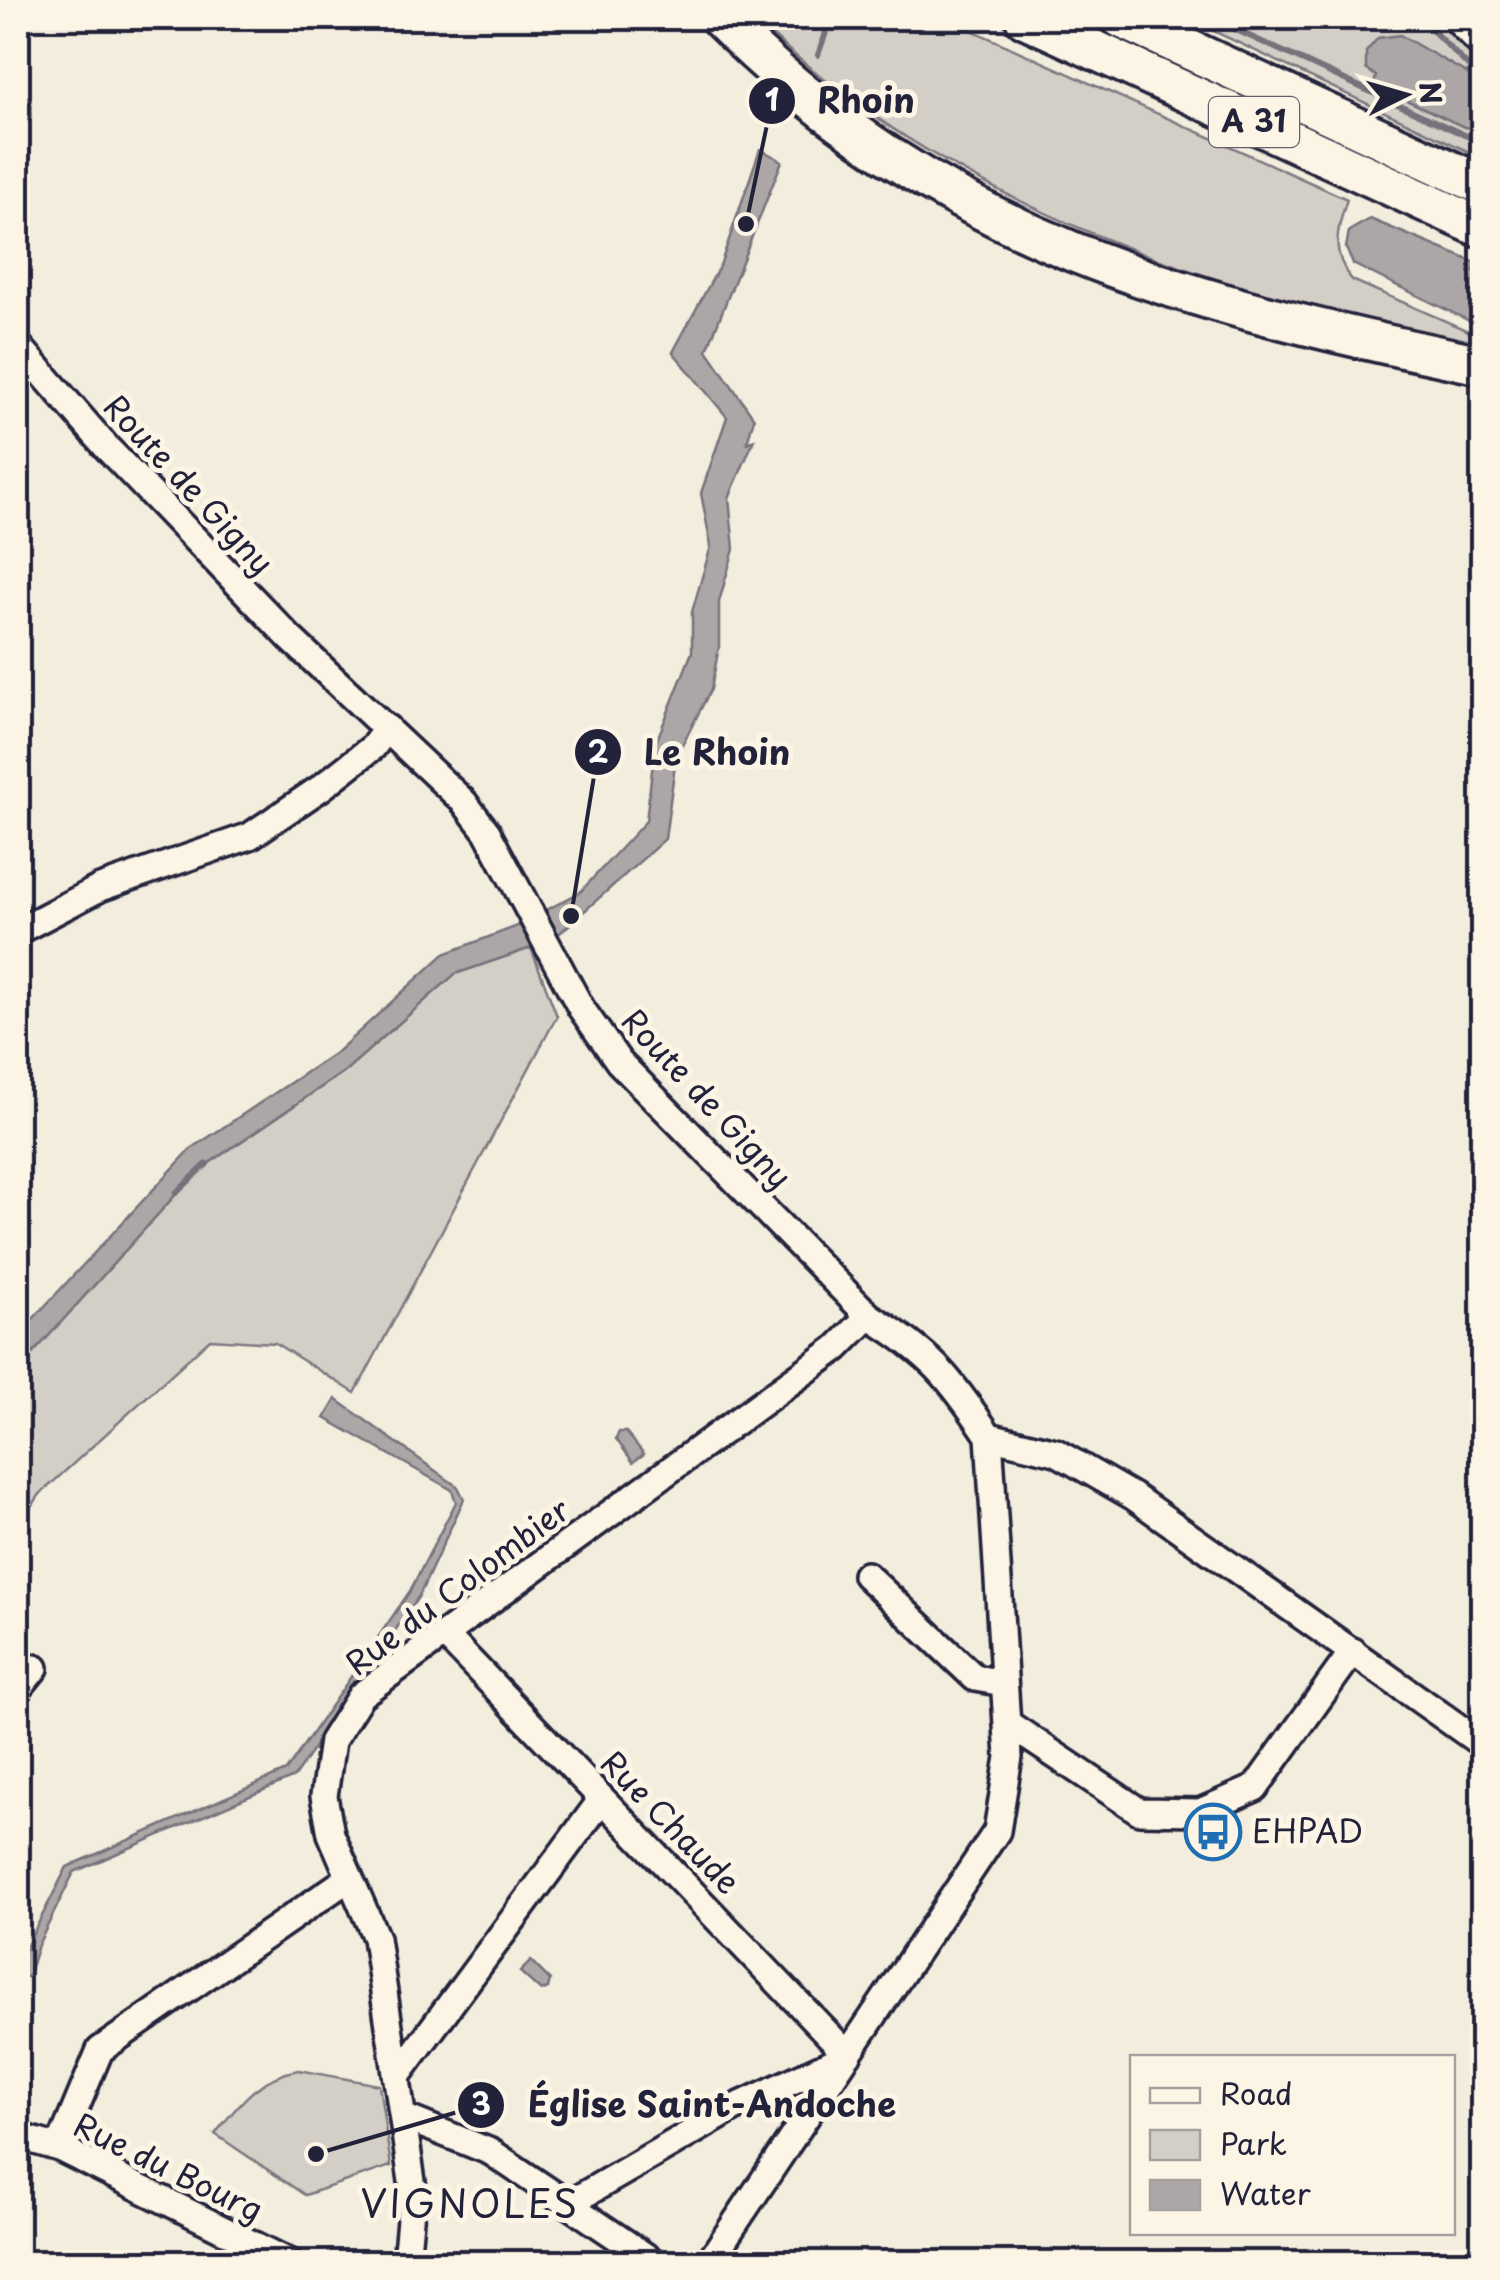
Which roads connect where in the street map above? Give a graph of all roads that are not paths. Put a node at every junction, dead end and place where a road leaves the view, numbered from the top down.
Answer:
1 (720, 18) edge
2 (1025, 18) edge
3 (1121, 18) edge
4 (1464, 18) edge
5 (1482, 36) edge
6 (1482, 185) edge
7 (1482, 228) edge
8 (18, 345) edge
9 (1482, 366) edge
10 (388, 728) junction
11 (18, 931) edge
12 (869, 1316) junction
13 (989, 1436) junction
14 (866, 1575) dead end
15 (445, 1635) junction
16 (1353, 1652) junction
17 (35, 1668) dead end
18 (1004, 1683) junction
19 (18, 1689) edge
20 (1007, 1723) junction
21 (1482, 1744) edge
22 (602, 1799) junction
23 (348, 1878) junction
24 (848, 2055) junction
25 (398, 2074) junction
26 (404, 2116) junction
27 (18, 2136) edge
28 (59, 2148) junction
29 (568, 2204) junction
30 (289, 2262) edge
31 (406, 2262) edge
32 (654, 2262) edge
33 (709, 2262) edge

1 - 9 highway
2 - 7 highway, A 31
3 - 6 highway, A 31
4 - 5 highway
8 - 10 street, Route de Gigny
10 - 11 street
10 - 12 street, Route de Gigny
12 - 13 street, Route de Gigny
12 - 15 street, Rue du Colombier
13 - 16 street
13 - 18 street
14 - 18 street
15 - 22 street, Rue Chaude
15 - 23 street, Rue du Colombier
16 - 20 street
16 - 21 street
17 - 19 street
18 - 20 street
20 - 24 street
22 - 24 street, Rue Chaude
22 - 25 street
23 - 25 street, Rue du Colombier
23 - 28 street
24 - 29 street
24 - 33 street
25 - 26 street, Rue du Colombier
26 - 29 street
26 - 31 street, Rue du Colombier
27 - 28 street, Rue du Bourg
28 - 30 street, Rue du Bourg
29 - 32 street

